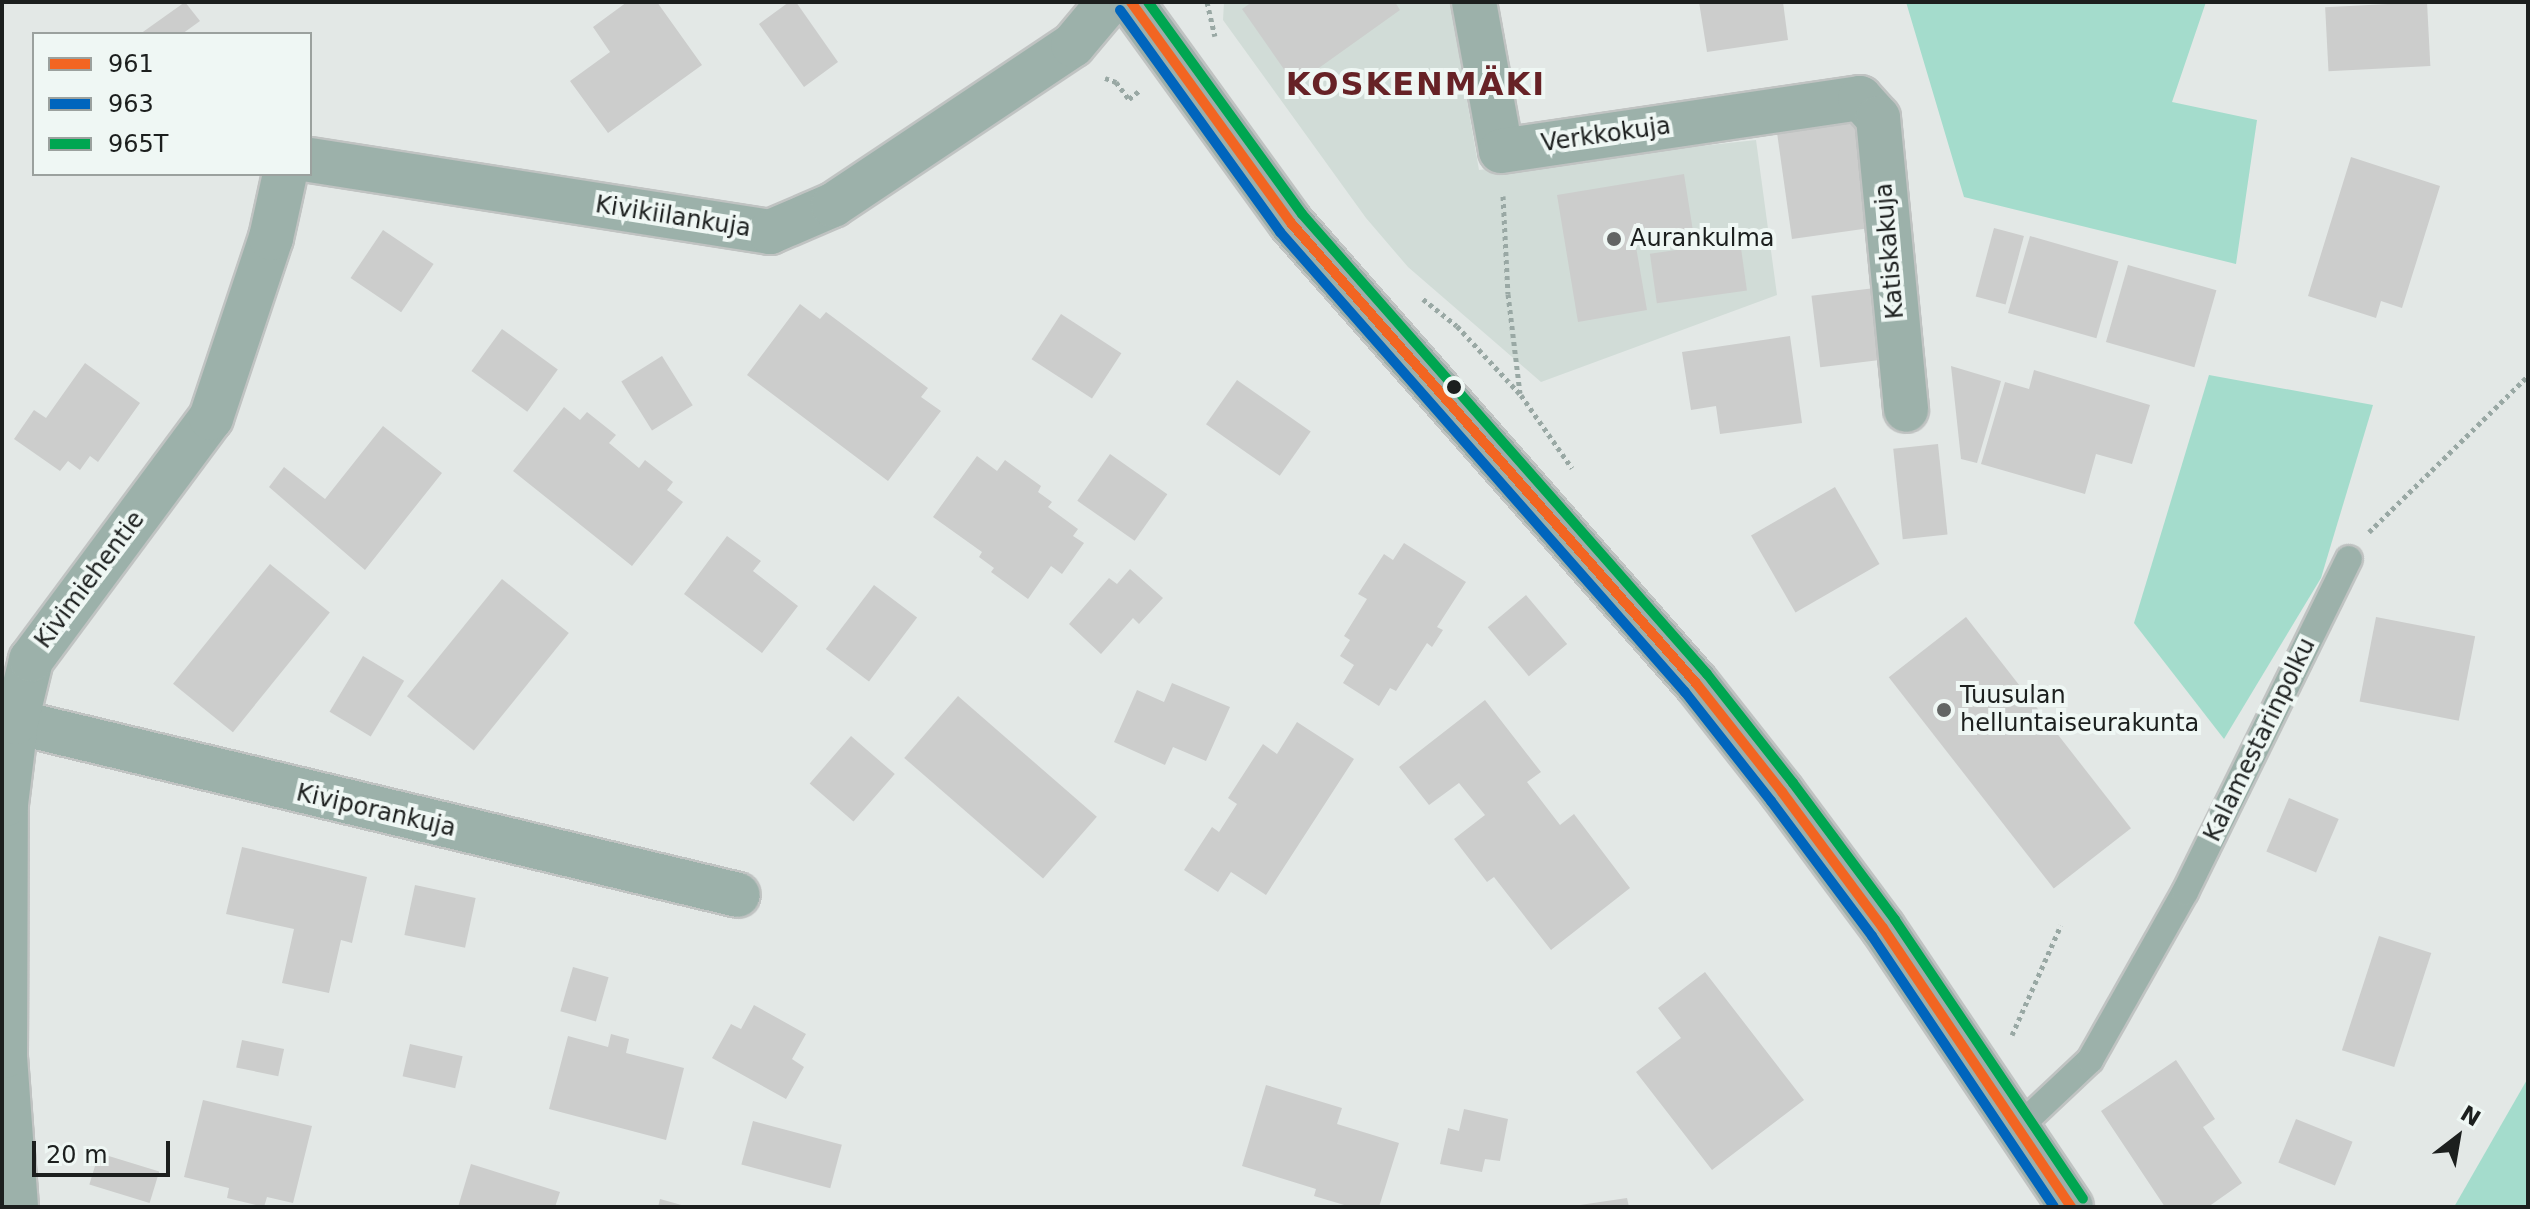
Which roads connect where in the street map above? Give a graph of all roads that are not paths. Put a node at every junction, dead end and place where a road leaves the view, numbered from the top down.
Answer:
1 (1109, 2) edge
2 (1131, 2) edge
3 (1474, 2) edge
4 (1860, 98) joint
5 (312, 160) edge
6 (285, 176) edge
7 (1906, 410) dead end
8 (2349, 559) road end
9 (16, 722) junction
10 (738, 895) dead end
11 (2020, 1126) junction
12 (16, 1207) edge
13 (2071, 1207) edge

1 - 5 street, Kivikiilankuja
2 - 11 street
3 - 4 street, Verkkokuja
4 - 7 street, Katiskakuja
6 - 9 street, Kivimiehentie
8 - 11 lane, Kalamestarinpolku
9 - 10 street, Kiviporankuja
9 - 12 street, Kivimiehentie
11 - 13 street

